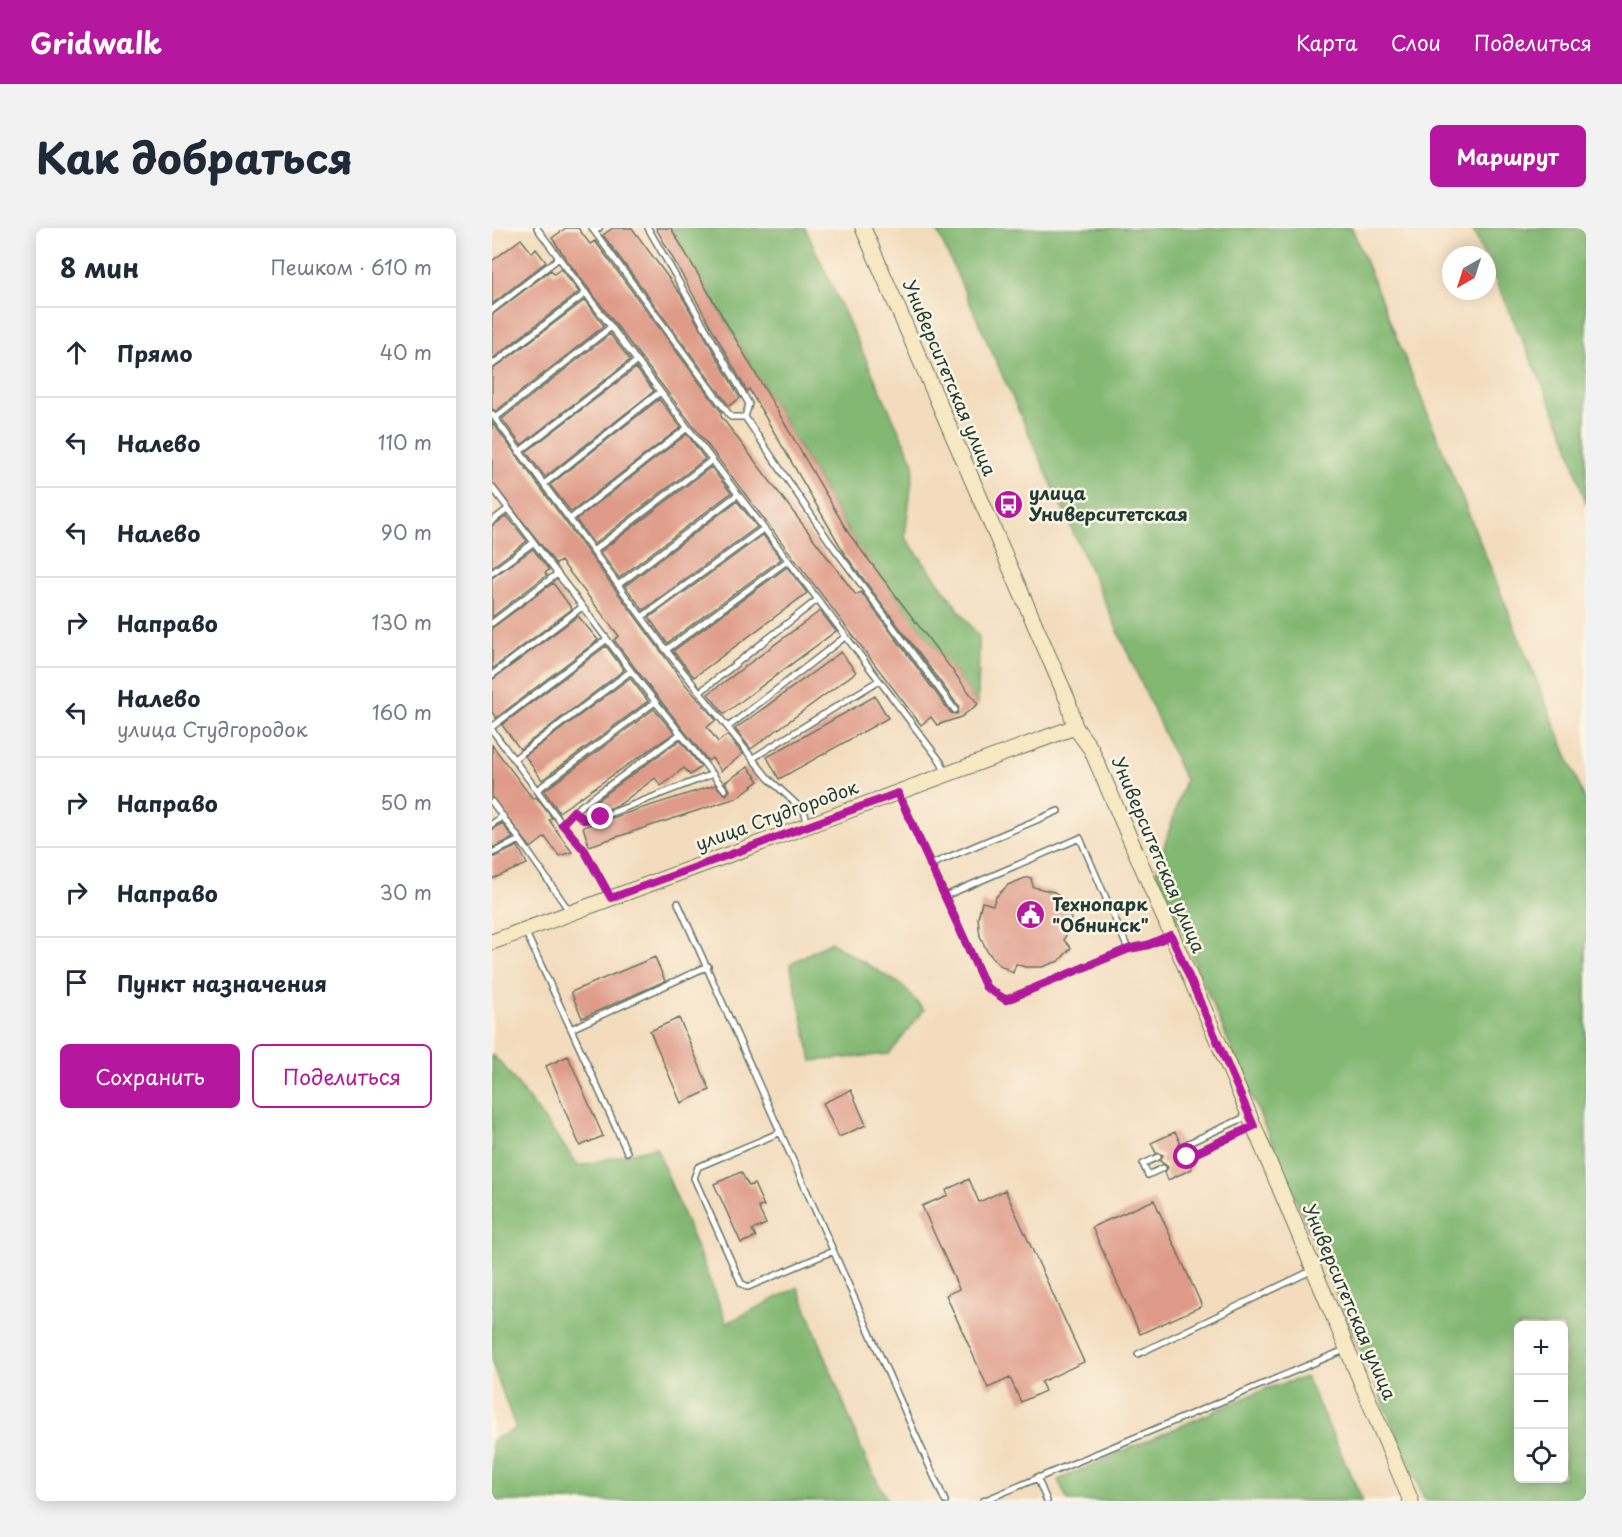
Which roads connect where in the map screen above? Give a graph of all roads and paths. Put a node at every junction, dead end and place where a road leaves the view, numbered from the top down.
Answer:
1 (546, 228) edge
2 (648, 228) edge
3 (863, 228) edge
4 (595, 229) edge
5 (539, 230) edge
6 (559, 258) junction
7 (586, 294) junction
8 (492, 310) edge
9 (611, 327) junction
10 (637, 362) junction
11 (492, 365) edge
12 (660, 392) junction
13 (493, 416) edge
14 (745, 417) junction
15 (687, 428) junction
16 (519, 452) junction
17 (712, 460) junction
18 (544, 484) junction
19 (492, 487) edge
20 (737, 495) junction
21 (508, 509) junction
22 (570, 519) junction
23 (492, 521) edge
24 (763, 529) junction
25 (533, 543) junction
26 (593, 551) junction
27 (787, 561) junction
28 (492, 573) edge
29 (557, 574) junction
30 (618, 585) junction
31 (817, 600) junction
32 (582, 607) junction
33 (642, 617) junction
34 (492, 623) edge
35 (845, 637) junction
36 (607, 639) junction
37 (666, 650) junction
38 (631, 671) junction
39 (492, 675) edge
40 (878, 681) junction
41 (700, 692) junction
42 (655, 702) junction
43 (955, 710) dead end
44 (728, 727) junction
45 (1076, 727) junction
46 (492, 728) edge
47 (680, 734) junction
48 (753, 758) junction
49 (514, 759) junction
50 (713, 774) junction
51 (946, 775) junction
52 (537, 790) junction
53 (725, 790) dead end
54 (898, 793) junction
55 (492, 802) edge
56 (574, 811) junction
57 (1058, 811) dead end
58 (503, 816) junction
59 (492, 824) edge
60 (562, 824) junction
61 (809, 825) junction
62 (520, 840) junction
63 (492, 853) edge
64 (930, 865) junction
65 (945, 896) junction
66 (611, 898) junction
67 (678, 903) dead end
68 (571, 913) junction
69 (525, 930) junction
70 (1171, 935) junction
71 (492, 942) edge
72 (1128, 949) junction
73 (708, 966) junction
74 (571, 1029) junction
75 (1252, 1121) junction
76 (781, 1132) junction
77 (1182, 1146) dead end
78 (627, 1152) dead end
79 (1187, 1157) dead end
80 (1158, 1158) dead end
81 (1163, 1168) dead end
82 (833, 1251) junction
83 (1315, 1270) junction
84 (1348, 1348) junction
85 (1138, 1353) dead end
86 (1037, 1477) junction
87 (945, 1501) edge
88 (983, 1501) edge
89 (1047, 1501) edge
90 (1411, 1501) edge

1 - 5 lane
2 - 14 lane
3 - 45 street, Университетская улица
4 - 14 lane
5 - 6 lane
6 - 7 lane
6 - 8 lane
7 - 9 lane
7 - 11 lane
9 - 10 lane
9 - 13 lane
10 - 12 lane
10 - 16 lane
12 - 15 lane
12 - 18 lane
13 - 16 lane
14 - 43 lane
15 - 17 lane
15 - 22 lane
16 - 18 lane
17 - 20 lane
17 - 26 lane
18 - 22 lane
19 - 21 lane
20 - 24 lane
20 - 30 lane
21 - 23 lane
21 - 25 lane
22 - 26 lane
24 - 27 lane
24 - 33 lane
25 - 28 lane
25 - 29 lane
26 - 30 lane
27 - 31 lane
27 - 37 lane
29 - 32 lane
29 - 34 lane
30 - 33 lane
31 - 35 lane
31 - 41 lane
32 - 36 lane
32 - 39 lane
33 - 37 lane
35 - 40 lane
35 - 44 lane
36 - 38 lane
36 - 46 lane
37 - 41 lane
38 - 42 lane
38 - 49 lane
40 - 48 lane
40 - 51 lane
41 - 44 lane
42 - 47 lane
42 - 52 lane
44 - 48 lane
45 - 51 street, улица Студгородок
45 - 70 street, Университетская улица
46 - 49 lane
47 - 50 lane
47 - 56 lane
48 - 61 lane
49 - 52 lane
50 - 53 lane
50 - 56 lane
51 - 54 street, улица Студгородок
52 - 60 lane
54 - 61 street, улица Студгородок
54 - 64 lane
55 - 58 lane
56 - 60 lane
57 - 64 lane
58 - 59 lane
58 - 62 lane
60 - 66 lane
61 - 66 street, улица Студгородок
62 - 63 lane
62 - 68 lane
64 - 65 lane
65 - 72 lane
65 - 72 lane
66 - 68 street, улица Студгородок
67 - 73 lane
68 - 69 street, улица Студгородок
69 - 71 street, улица Студгородок
69 - 74 lane
70 - 72 lane
70 - 75 street, Университетская улица
73 - 74 lane
73 - 76 lane
74 - 78 lane
75 - 77 lane
75 - 79 lane
75 - 83 street, Университетская улица
76 - 82 lane
76 - 82 lane
80 - 81 lane
82 - 87 lane
83 - 84 street, Университетская улица
83 - 85 lane
84 - 86 lane
84 - 90 street, Университетская улица
86 - 88 lane
86 - 89 lane

